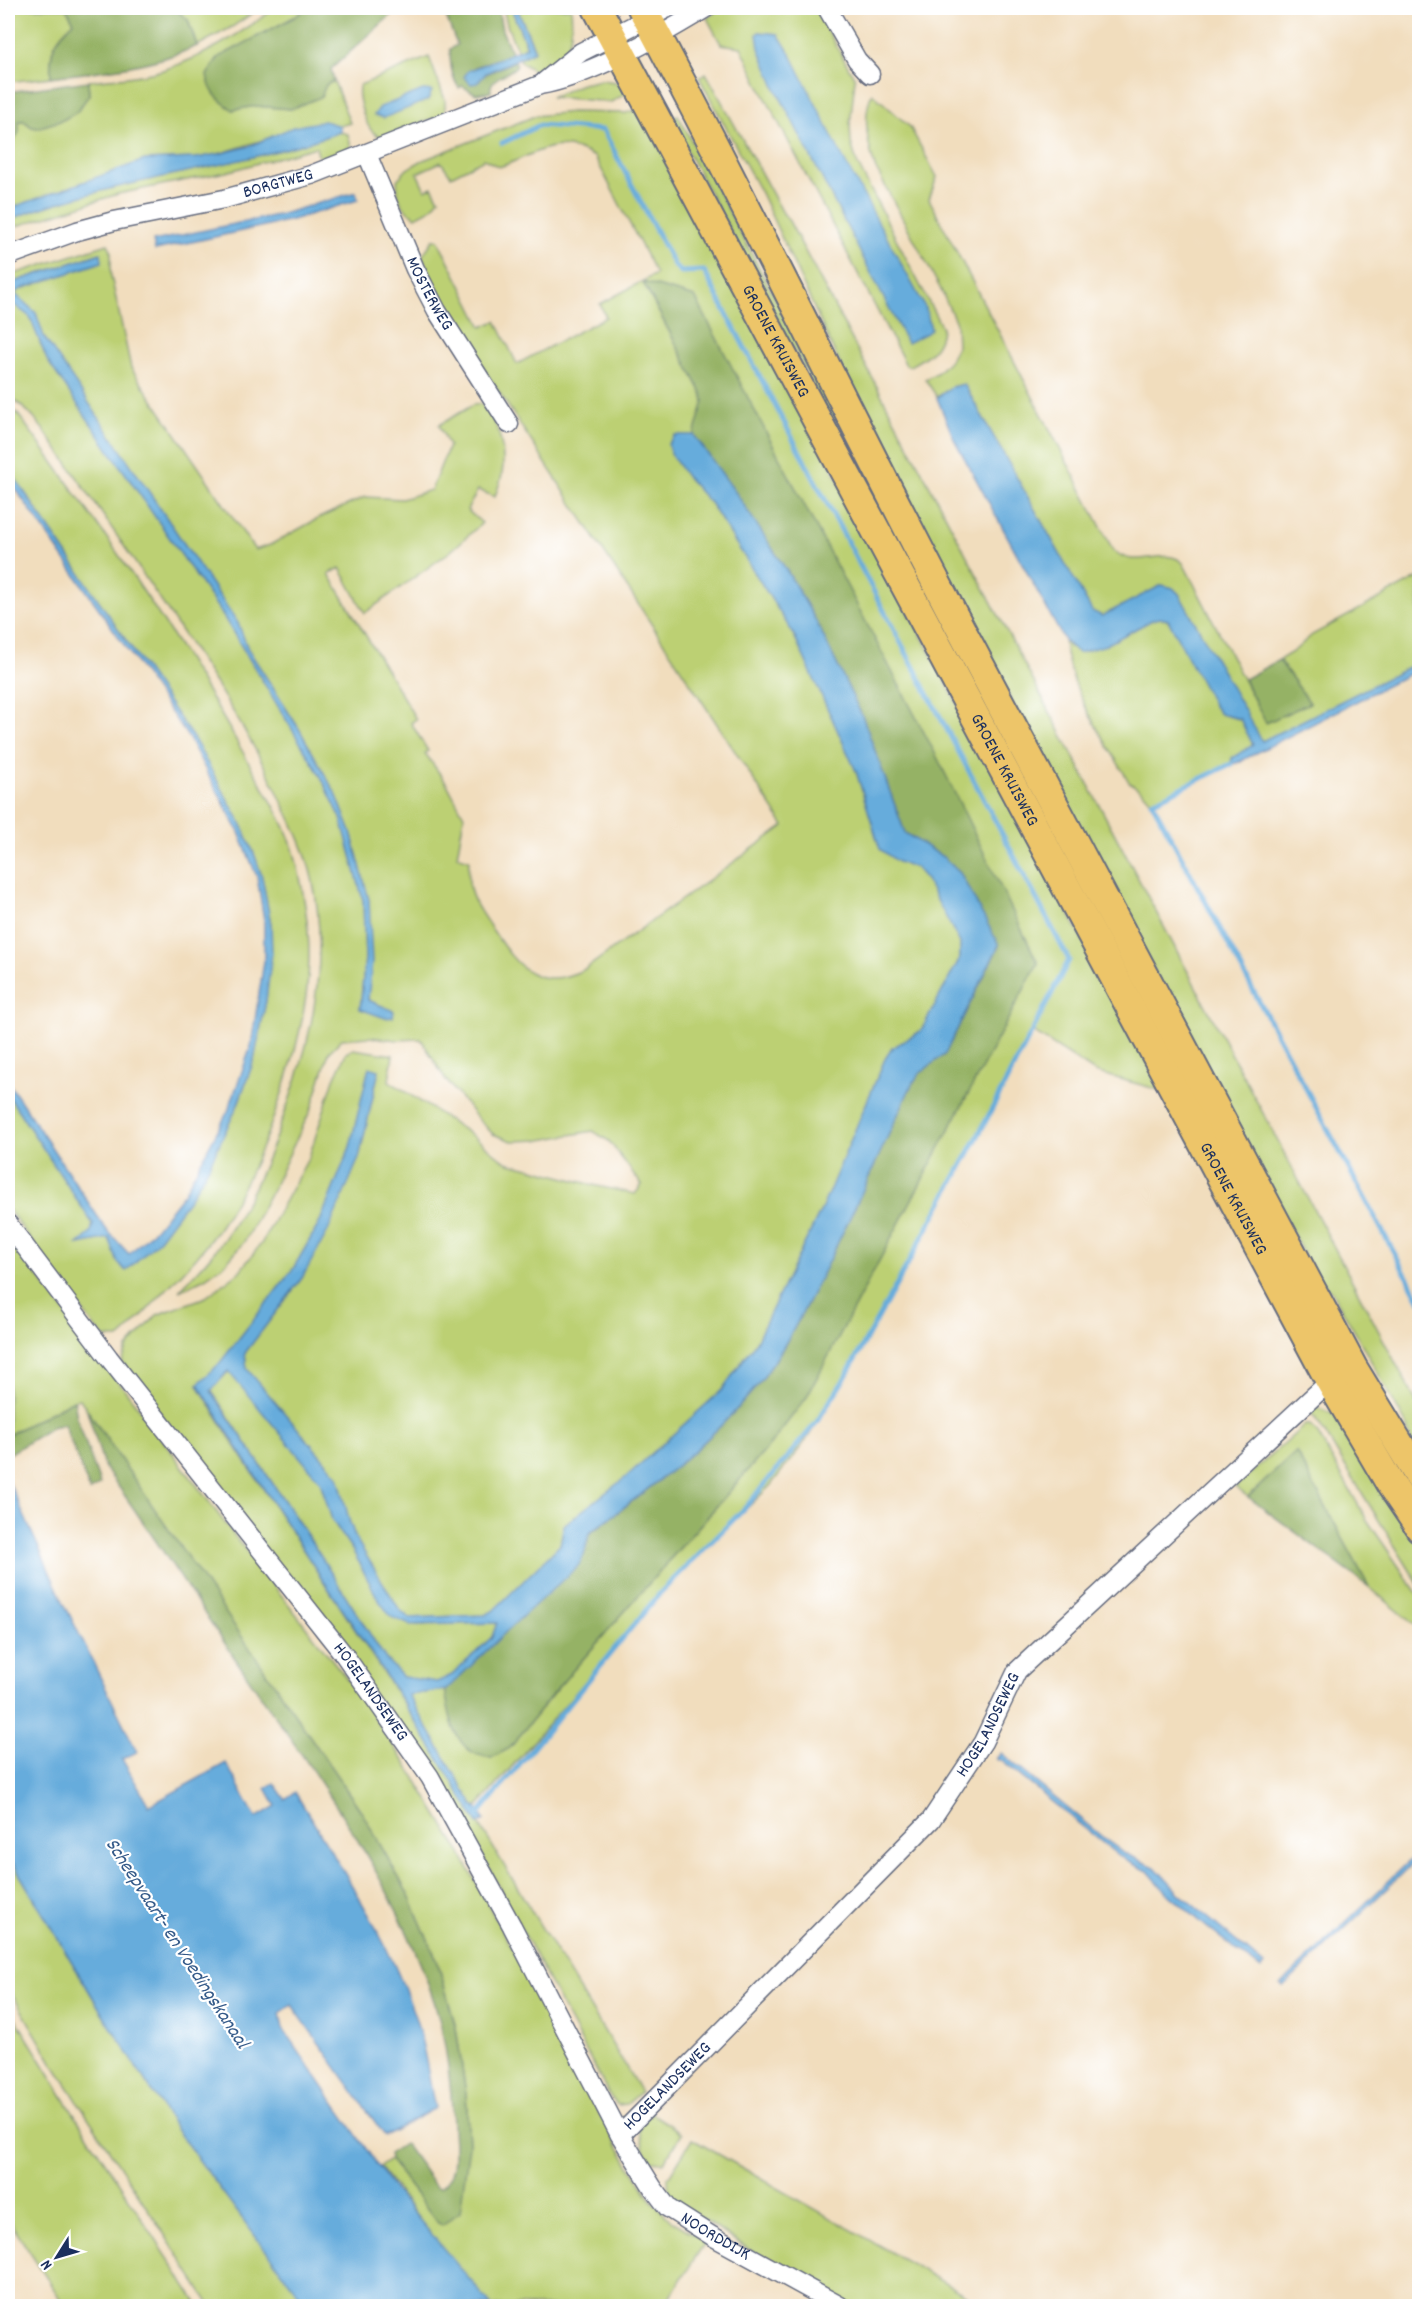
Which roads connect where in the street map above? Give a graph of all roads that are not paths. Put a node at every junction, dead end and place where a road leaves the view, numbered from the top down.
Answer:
1 (597, 8) edge
2 (706, 8) edge
3 (827, 8) edge
4 (653, 17) edge
5 (617, 45) junction
6 (870, 74) dead end
7 (367, 154) junction
8 (8, 256) edge
9 (509, 424) dead end
10 (8, 1224) edge
11 (1341, 1374) junction
12 (1419, 1478) edge
13 (1419, 1528) edge
14 (620, 2135) junction
15 (840, 2307) edge

1 - 5 main road, GROENE KRUISWEG
2 - 4 street, BORGTWEG
3 - 6 street
4 - 5 street, BORGTWEG
4 - 11 main road, GROENE KRUISWEG
5 - 7 street, BORGTWEG
5 - 11 main road, GROENE KRUISWEG
7 - 8 street, BORGTWEG
7 - 9 street, MOSTERWEG
10 - 14 street, HOGELANDSEWEG
11 - 12 main road, GROENE KRUISWEG
11 - 13 main road, GROENE KRUISWEG
11 - 14 street, HOGELANDSEWEG
14 - 15 street, NOORDDIJK

